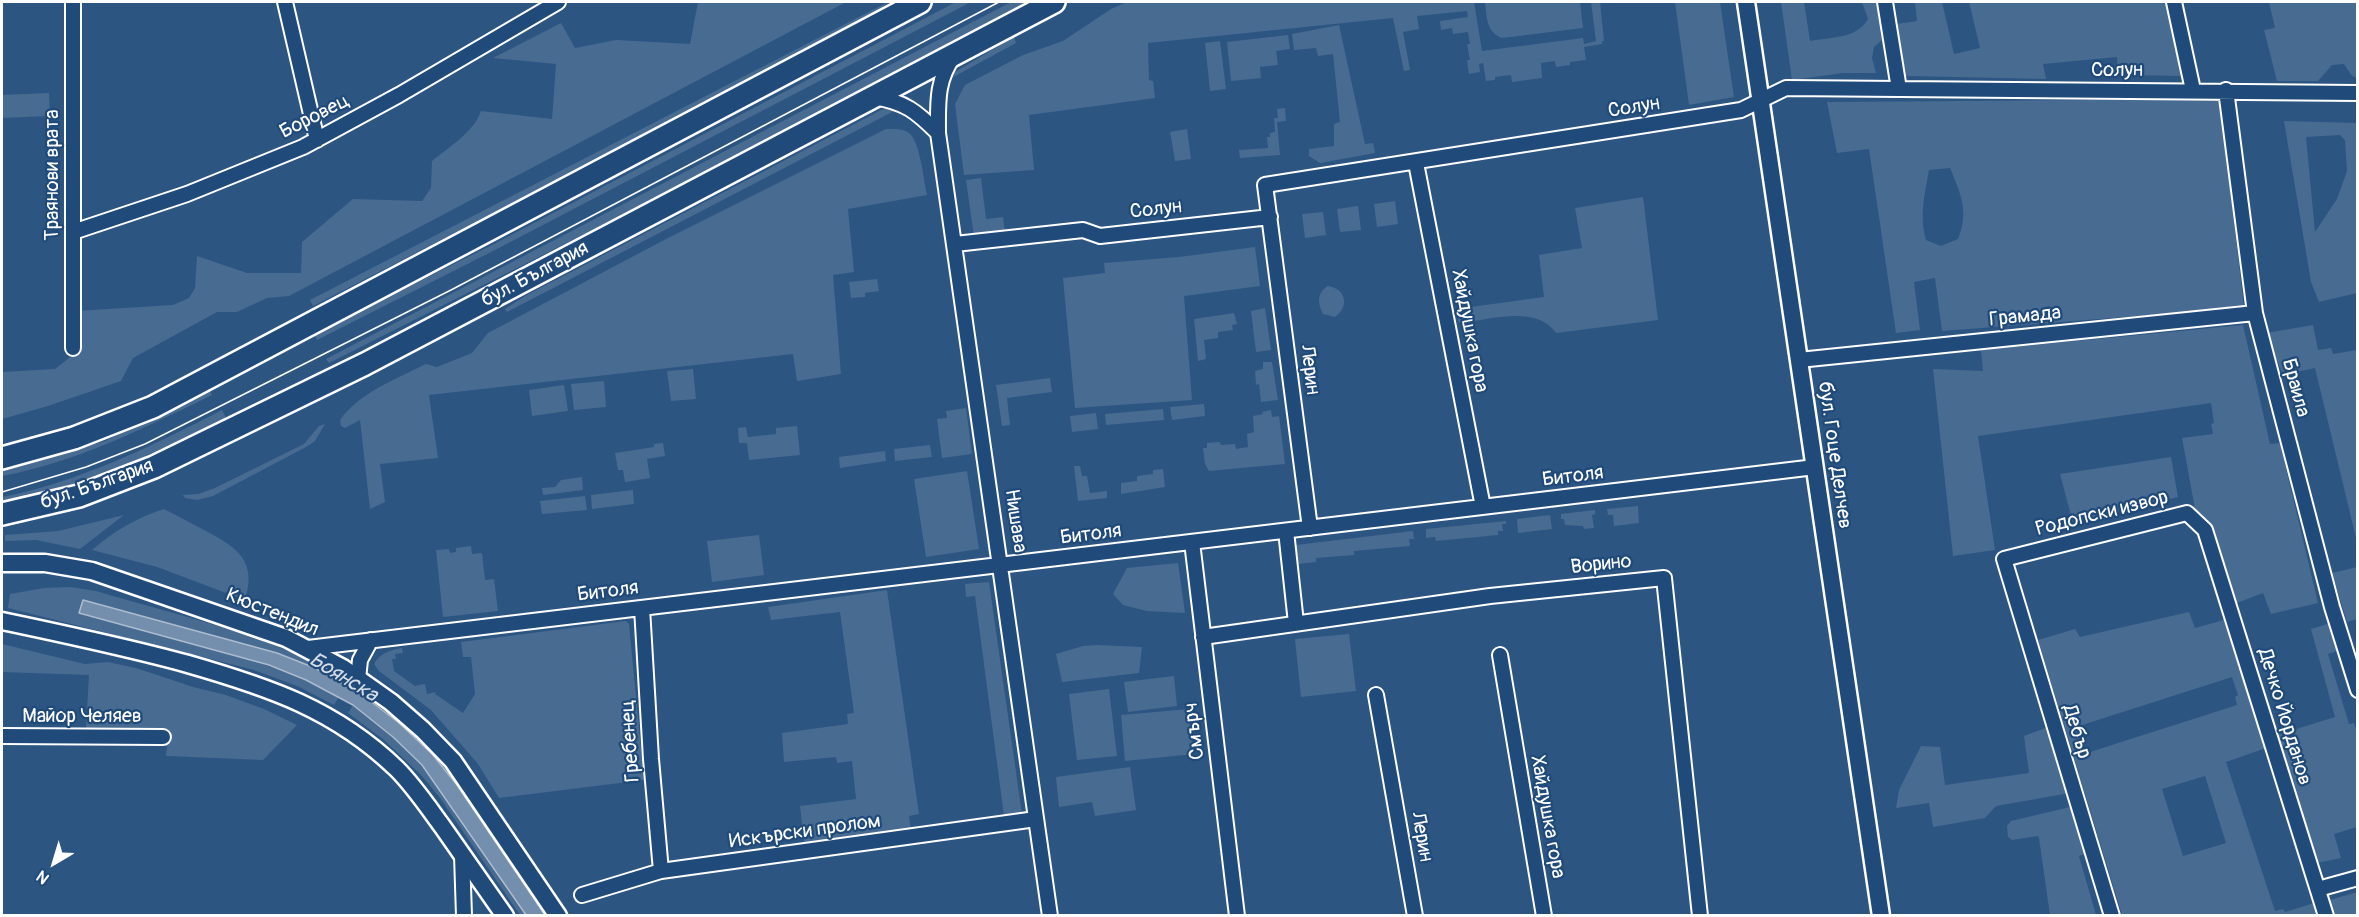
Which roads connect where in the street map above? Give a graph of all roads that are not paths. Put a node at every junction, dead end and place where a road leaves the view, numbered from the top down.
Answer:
1 (73, 2) edge
2 (285, 2) edge
3 (558, 2) edge
4 (899, 2) edge
5 (920, 2) edge
6 (1054, 2) edge
7 (1746, 2) edge
8 (1885, 2) edge
9 (2174, 2) edge
10 (887, 19) junction
11 (957, 52) junction
12 (1899, 89) junction
13 (2193, 90) junction
14 (2226, 90) junction
15 (2358, 93) edge
16 (872, 97) junction
17 (1761, 101) junction
18 (938, 133) junction
19 (317, 140) junction
20 (1416, 163) junction
21 (1270, 217) junction
22 (73, 232) junction
23 (955, 244) junction
24 (2255, 313) junction
25 (73, 348) dead end
26 (1799, 360) junction
27 (2, 458) edge
28 (1815, 467) junction
29 (1483, 507) junction
30 (2, 514) edge
31 (1310, 528) junction
32 (2205, 530) joint
33 (1286, 531) junction
34 (1192, 542) junction
35 (2004, 559) joint
36 (2, 563) edge
37 (1000, 565) junction
38 (642, 608) junction
39 (2, 621) edge
40 (1296, 623) junction
41 (1203, 637) junction
42 (371, 640) junction
43 (308, 648) junction
44 (1500, 655) dead end
45 (358, 679) junction
46 (2358, 690) edge
47 (1376, 695) dead end
48 (2, 736) edge
49 (163, 737) dead end
50 (1036, 819) junction
51 (462, 855) junction
52 (662, 871) junction
53 (2358, 878) edge
54 (2318, 889) junction
55 (582, 896) dead end
56 (464, 915) edge
57 (505, 915) edge
58 (558, 915) edge
59 (1050, 915) edge
60 (1237, 915) edge
61 (1415, 915) edge
62 (1544, 915) edge
63 (1700, 915) edge
64 (1881, 915) edge
65 (2112, 915) edge
66 (2326, 915) edge

1 - 22 street, Траянови врата
2 - 19 street
3 - 19 street, Боровец
4 - 10 street
5 - 10 main road
6 - 11 main road, бул. България
7 - 17 street, бул. Гоце Делчев
8 - 12 street
9 - 13 street
10 - 27 main road
11 - 16 main road, бул. България
11 - 18 street, Нишава
12 - 13 street, Солун
12 - 17 street, Солун
13 - 14 street, Солун
14 - 15 street, Солун
14 - 24 street, Браила
16 - 18 street
16 - 30 main road, бул. България
17 - 20 street, Солун
17 - 26 street, бул. Гоце Делчев
18 - 23 street, Нишава
19 - 22 street, Боровец
20 - 21 street, Солун
20 - 29 street, Хайдушка гора
21 - 23 street, Солун
21 - 31 street, Лерин
22 - 25 street, Траянови врата
23 - 37 street, Нишава
24 - 26 street, Грамада
24 - 46 street, Браила
26 - 28 street, бул. Гоце Делчев
28 - 29 street, Битоля
28 - 64 street, бул. Гоце Делчев
29 - 31 street, Битоля
31 - 33 street, Битоля
32 - 35 street, Родопски извор
32 - 54 street, Дечко Йорданов
33 - 34 street, Битоля
33 - 40 street
34 - 37 street, Битоля
34 - 41 street, Смърч
35 - 65 street, Дебър
36 - 43 street, Кюстендил
37 - 38 street, Битоля
37 - 50 street, Нишава
38 - 42 street, Битоля
38 - 52 street, Гребенец
39 - 51 street
40 - 41 street
40 - 63 street, Ворино
41 - 60 street, Смърч
42 - 43 street, Битоля
42 - 45 street
43 - 45 street, Кюстендил
44 - 62 street, Хайдушка гора
45 - 58 street, Кюстендил
47 - 61 street, Лерин
48 - 49 street, Майор Челяев
50 - 52 street, Искърски пролом
50 - 59 street, Нишава
51 - 56 street
51 - 57 street
52 - 55 street, Искърски пролом
53 - 54 street
54 - 66 street, Дечко Йорданов

